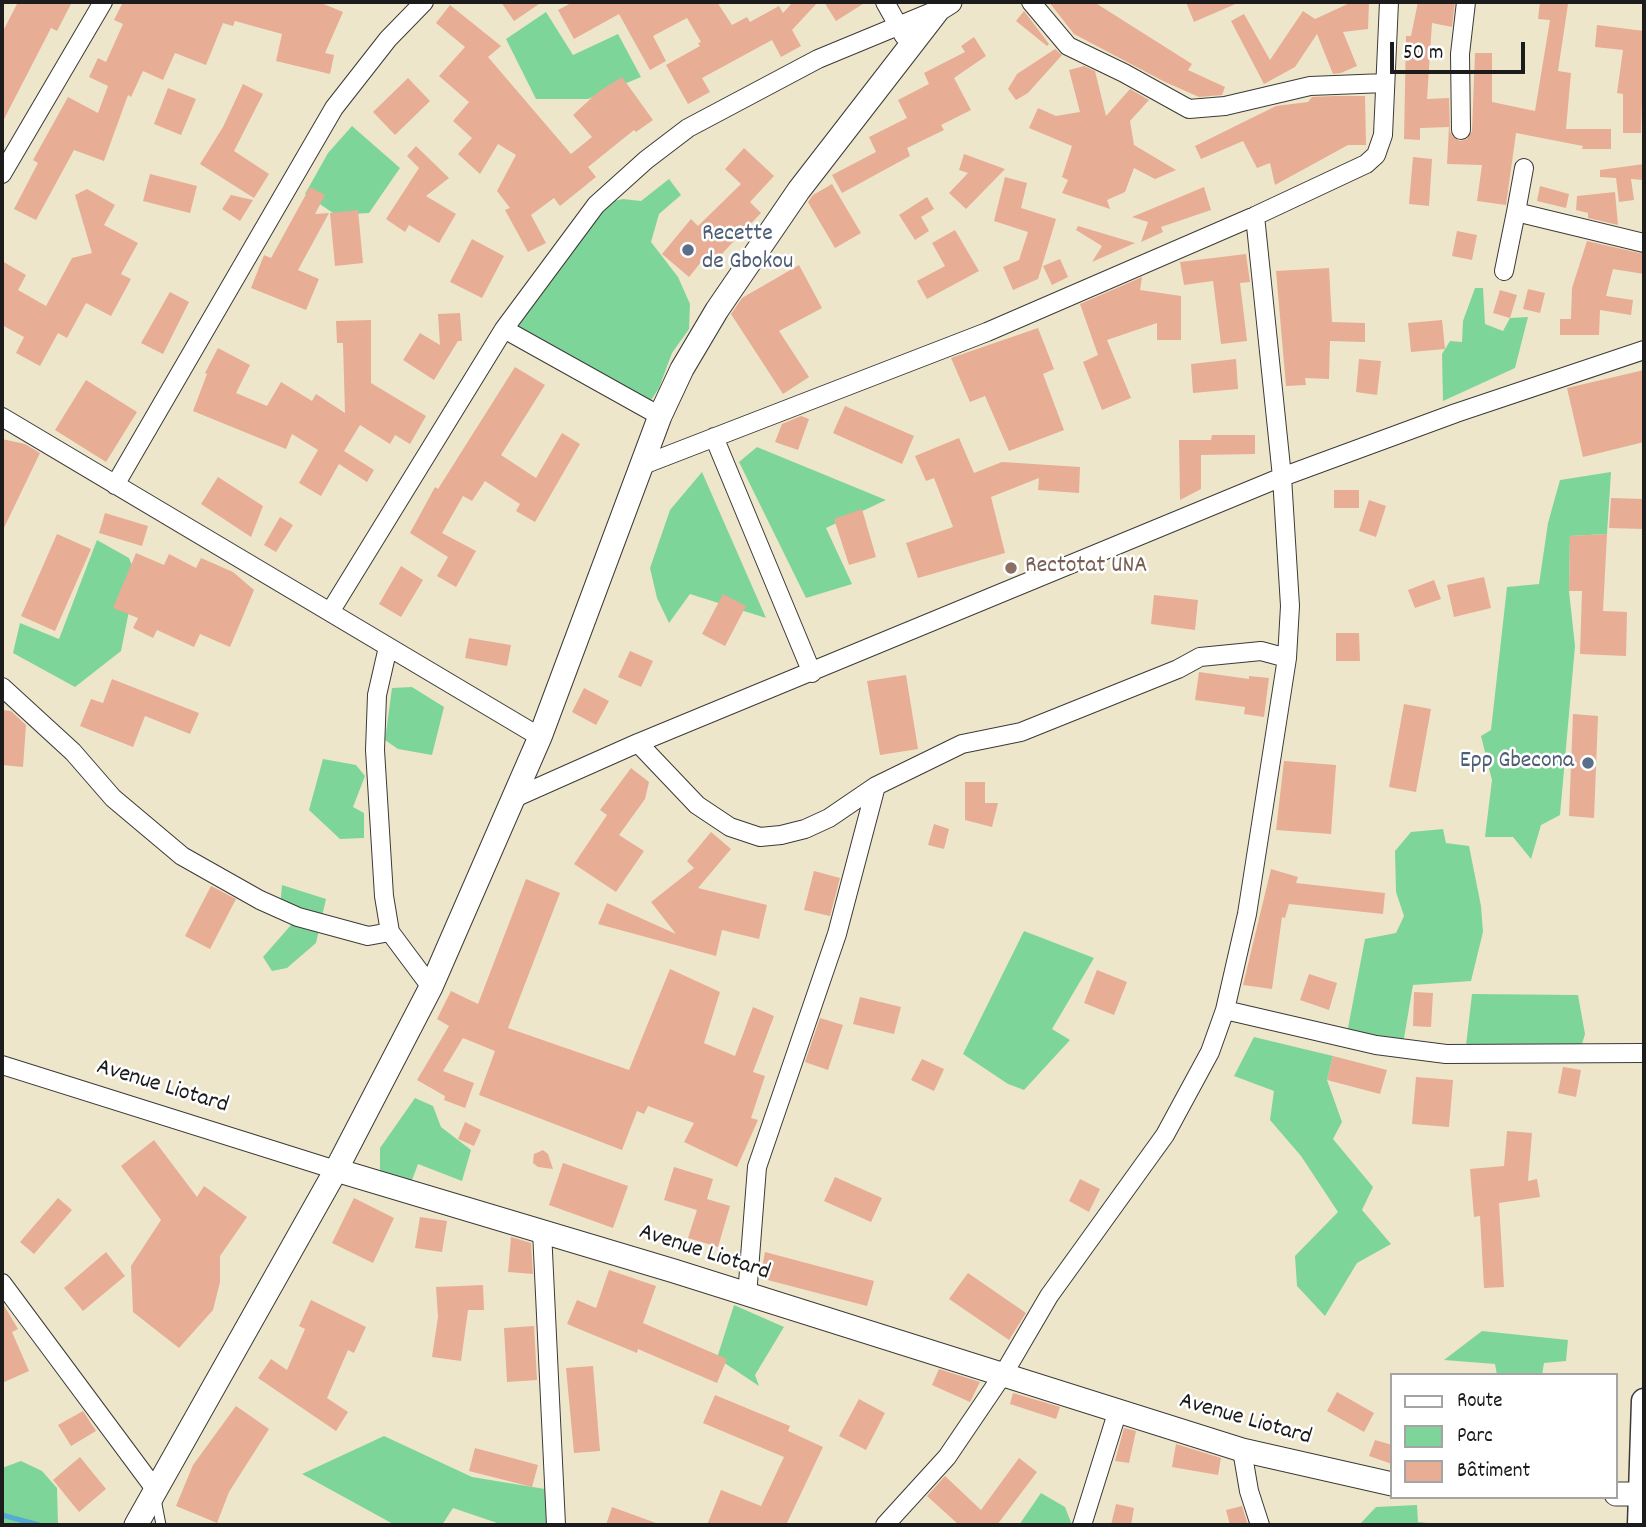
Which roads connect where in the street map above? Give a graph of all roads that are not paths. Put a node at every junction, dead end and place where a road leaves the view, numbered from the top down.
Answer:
1 (103, 2) edge
2 (424, 2) edge
3 (885, 2) edge
4 (1031, 2) edge
5 (1389, 2) edge
6 (1466, 2) edge
7 (942, 4) edge
8 (898, 25) junction
9 (911, 48) junction
10 (1385, 83) junction
11 (1461, 131) dead end
12 (1524, 168) dead end
13 (2, 174) edge
14 (1516, 212) junction
15 (1255, 216) junction
16 (1644, 243) edge
17 (1504, 271) dead end
18 (504, 329) junction
19 (1644, 350) edge
20 (660, 416) junction
21 (2, 417) edge
22 (714, 437) junction
23 (643, 465) junction
24 (1282, 477) junction
25 (116, 485) junction
26 (330, 612) junction
27 (388, 647) junction
28 (1287, 657) junction
29 (811, 673) junction
30 (2, 687) edge
31 (540, 737) junction
32 (638, 743) junction
33 (876, 786) junction
34 (512, 799) junction
35 (390, 932) junction
36 (431, 987) junction
37 (1225, 1010) junction
38 (1644, 1053) edge
39 (2, 1065) edge
40 (336, 1170) junction
41 (542, 1231) junction
42 (2, 1283) edge
43 (747, 1296) junction
44 (1004, 1373) junction
45 (1644, 1401) edge
46 (1118, 1410) junction
47 (1242, 1450) junction
48 (1390, 1484) edge
49 (155, 1489) junction
50 (1618, 1493) edge
51 (1643, 1494) edge
52 (136, 1525) edge
53 (161, 1525) edge
54 (556, 1525) edge
55 (885, 1525) edge
56 (1082, 1525) edge
57 (1260, 1525) edge
58 (1640, 1525) edge

1 - 13 street
2 - 25 street
3 - 8 street
4 - 10 street
5 - 10 street
6 - 11 street
7 - 8 street
7 - 9 street
8 - 9 street
8 - 18 street
9 - 20 street
10 - 15 street
12 - 14 street
14 - 16 street
14 - 17 street
15 - 22 street
15 - 24 street
18 - 20 street
18 - 26 street
19 - 24 street
20 - 23 street
21 - 25 street
22 - 23 street
22 - 29 street
23 - 31 street
24 - 28 street
24 - 29 street
25 - 26 street
26 - 27 street
27 - 31 street
27 - 35 street
28 - 33 street
28 - 37 street
29 - 32 street
30 - 35 street
31 - 34 street
32 - 33 street
32 - 34 street
33 - 43 street
34 - 36 street
35 - 36 street
36 - 40 street
37 - 38 street
37 - 44 street
39 - 40 street, Avenue Liotard
40 - 41 street, Avenue Liotard
40 - 49 street
41 - 43 street, Avenue Liotard
41 - 54 street
42 - 49 street
43 - 44 street, Avenue Liotard
44 - 46 street, Avenue Liotard
44 - 55 street
45 - 51 main road
46 - 47 street, Avenue Liotard
46 - 56 street
47 - 48 street, Avenue Liotard
47 - 57 street
49 - 52 street
49 - 53 lane
50 - 51 street
51 - 58 main road

